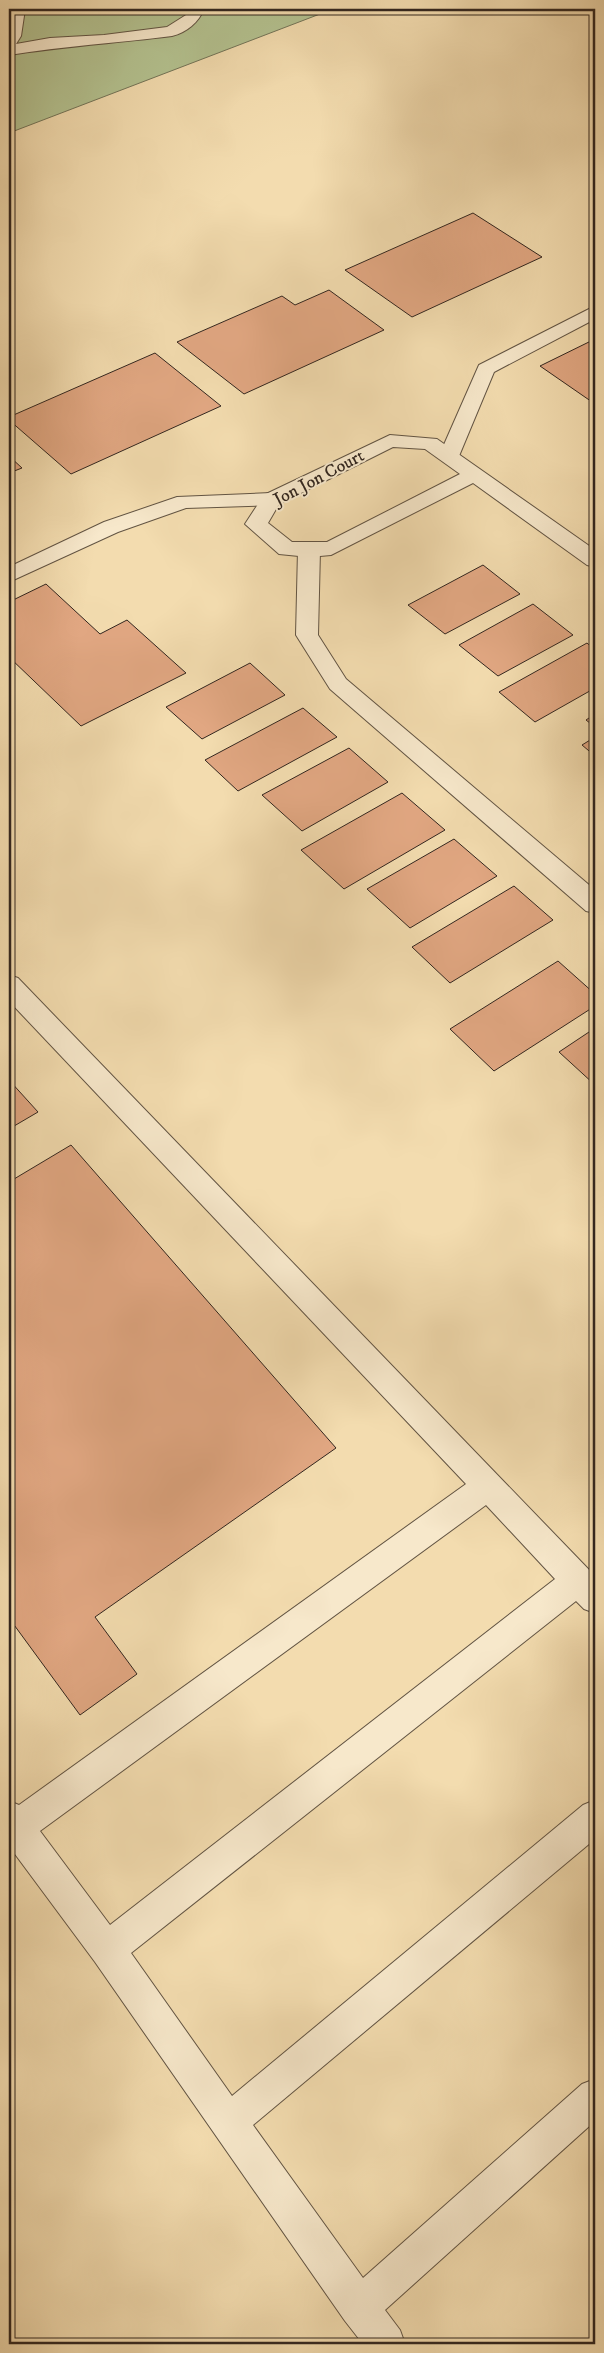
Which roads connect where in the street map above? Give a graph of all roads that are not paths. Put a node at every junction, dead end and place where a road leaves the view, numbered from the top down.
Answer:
1 (17, 9) edge
2 (196, 9) edge
3 (9, 42) edge
4 (9, 50) edge
5 (593, 313) dead end
6 (449, 456) junction
7 (475, 474) junction
8 (271, 500) junction
9 (309, 550) junction
10 (595, 560) edge
11 (9, 575) edge
12 (595, 904) edge
13 (9, 985) edge
14 (488, 1486) junction
15 (587, 1589) edge
16 (595, 1817) edge
17 (12, 1823) edge
18 (107, 1950) junction
19 (595, 2097) edge
20 (228, 2123) junction
21 (359, 2307) junction
22 (386, 2344) edge

1 - 3 street
2 - 4 street
5 - 6 street
6 - 7 street, Jon Jon Court
6 - 8 street, Jon Jon Court
7 - 9 street, Jon Jon Court
7 - 10 street, Jon Jon Court
8 - 9 street, Jon Jon Court
8 - 11 street
9 - 12 street
13 - 14 street
14 - 15 street
14 - 17 street
15 - 18 street
16 - 20 street
17 - 18 street
18 - 20 street
19 - 21 street
20 - 21 street
21 - 22 street

